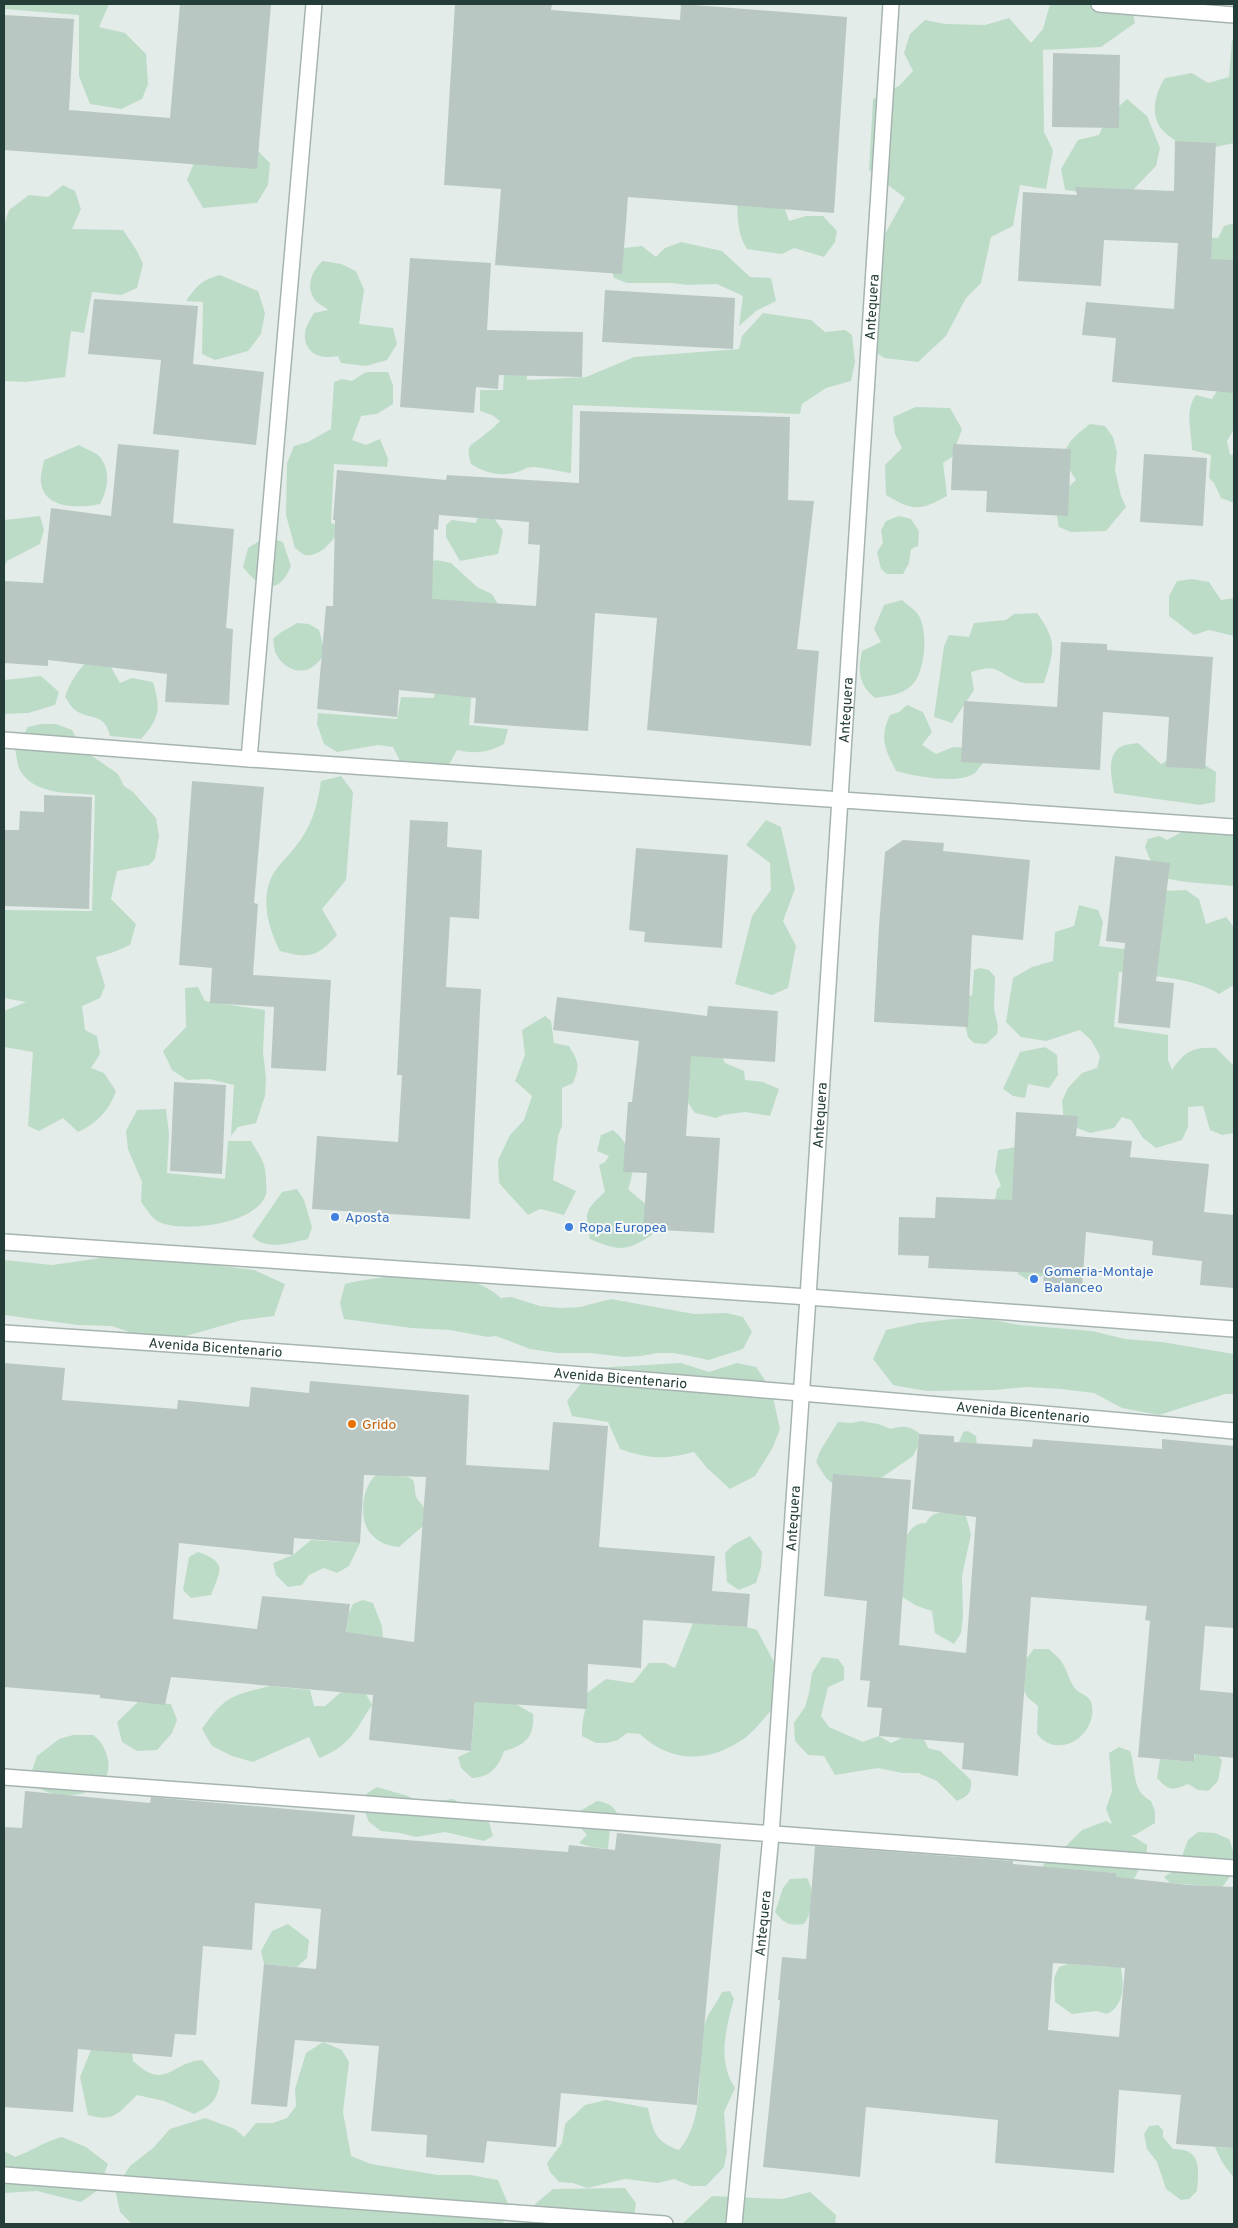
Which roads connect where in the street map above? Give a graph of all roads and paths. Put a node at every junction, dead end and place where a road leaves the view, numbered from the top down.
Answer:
1 (314, 4) edge
2 (891, 4) edge
3 (1099, 4) edge
4 (1234, 15) edge
5 (4, 740) edge
6 (249, 759) junction
7 (840, 801) junction
8 (1234, 827) edge
9 (4, 1242) edge
10 (808, 1297) junction
11 (1234, 1329) edge
12 (4, 1333) edge
13 (800, 1392) junction
14 (1234, 1431) edge
15 (4, 1777) edge
16 (771, 1835) junction
17 (1234, 1868) edge
18 (4, 2175) edge
19 (666, 2224) edge
20 (734, 2224) edge

1 - 6 street
2 - 7 street, Antequera
3 - 4 street
5 - 6 street
6 - 7 street
7 - 8 street
7 - 10 street, Antequera
9 - 10 street
10 - 11 street
10 - 13 street, Antequera
12 - 13 street, Avenida Bicentenario
13 - 14 street, Avenida Bicentenario
13 - 16 street, Antequera
15 - 16 street
16 - 17 street
16 - 20 street, Antequera
18 - 19 street

